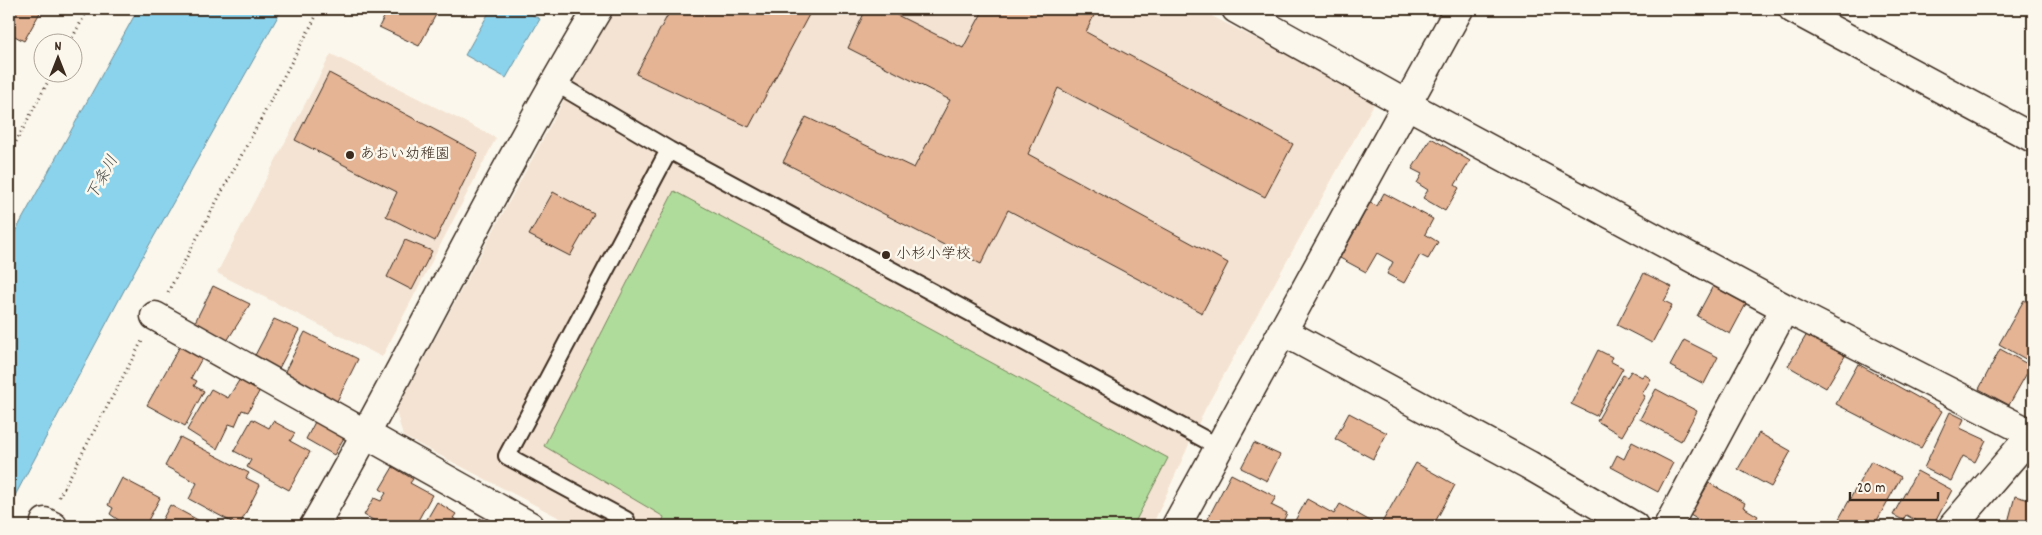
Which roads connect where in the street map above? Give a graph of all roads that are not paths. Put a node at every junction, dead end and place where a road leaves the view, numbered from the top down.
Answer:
1 (598, 9) edge
2 (1236, 9) edge
3 (1459, 9) edge
4 (1793, 9) edge
5 (554, 82) junction
6 (1406, 104) junction
7 (2033, 138) edge
8 (669, 150) junction
9 (1785, 308) junction
10 (155, 316) road end
11 (1282, 331) junction
12 (2033, 433) edge
13 (367, 435) junction
14 (1220, 447) junction
15 (314, 526) edge
16 (530, 526) edge
17 (622, 526) edge
18 (1176, 526) edge
19 (1634, 526) edge
20 (1668, 526) edge
21 (1953, 526) edge

1 - 5 street
2 - 6 street
3 - 6 street
4 - 7 street
5 - 8 lane
5 - 13 street
6 - 9 street
6 - 11 street
8 - 14 lane
8 - 17 lane
9 - 12 street
9 - 20 street
10 - 13 street
11 - 14 street
11 - 19 street
12 - 21 street
13 - 15 street
13 - 16 street
14 - 18 street

